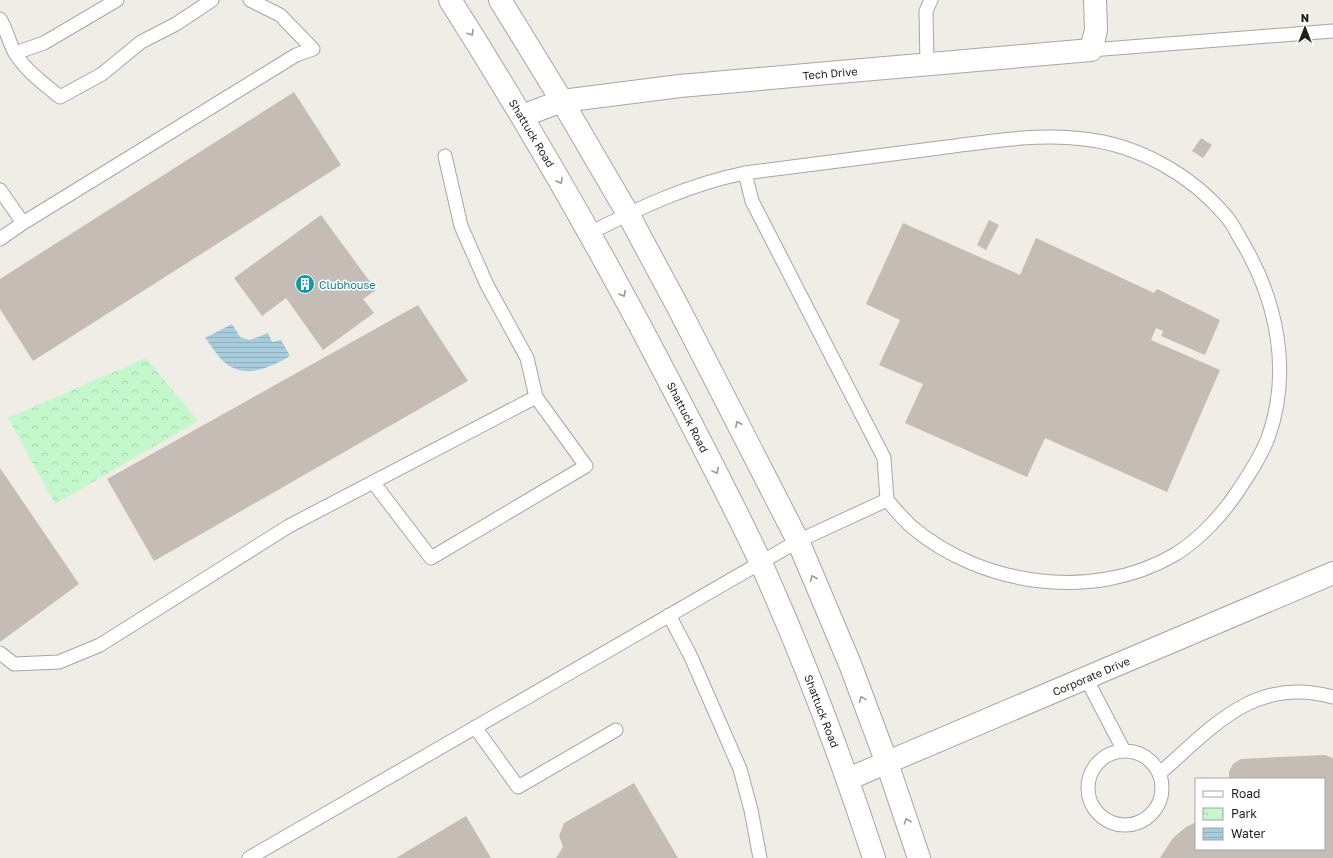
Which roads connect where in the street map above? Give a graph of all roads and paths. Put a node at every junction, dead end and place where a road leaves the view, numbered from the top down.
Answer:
1 (117, 0) edge
2 (212, 0) edge
3 (250, 0) edge
4 (450, 0) edge
5 (500, 0) edge
6 (931, 0) edge
7 (1095, 0) edge
8 (0, 19) edge
9 (1333, 31) edge
10 (1091, 50) junction
11 (15, 53) junction
12 (927, 64) junction
13 (562, 100) junction
14 (522, 116) junction
15 (445, 156) dead end
16 (746, 173) junction
17 (0, 190) edge
18 (628, 214) junction
19 (23, 223) junction
20 (590, 233) junction
21 (0, 239) edge
22 (536, 397) junction
23 (373, 482) junction
24 (887, 500) junction
25 (798, 541) junction
26 (760, 562) junction
27 (1333, 574) edge
28 (669, 615) junction
29 (0, 653) edge
30 (1086, 678) junction
31 (1333, 698) edge
32 (475, 727) junction
33 (616, 730) dead end
34 (1124, 751) junction
35 (887, 763) junction
36 (1159, 774) junction
37 (848, 779) junction
38 (249, 858) edge
39 (760, 858) edge
40 (874, 858) edge
41 (919, 858) edge

1 - 11 lane
2 - 11 lane
3 - 19 lane
4 -> 14 street, Shattuck Road
5 - 13 street
6 - 12 lane
7 - 10 street
8 - 11 lane
9 - 10 lane
10 - 12 street, Tech Drive
12 - 13 street, Tech Drive
13 - 14 street, Tech Drive
13 - 18 street
14 -> 20 street, Shattuck Road
15 - 22 lane
16 - 18 lane
16 - 24 lane
16 - 24 lane
17 - 19 lane
18 - 20 lane
25 -> 18 street
19 - 21 lane
20 -> 26 street, Shattuck Road
22 - 23 lane
22 - 23 lane
23 - 29 lane
24 - 25 lane
25 - 26 lane
35 -> 25 street
26 - 28 lane
26 - 37 street, Shattuck Road
27 - 30 street, Corporate Drive
28 - 32 lane
28 - 39 lane
30 - 34 lane
30 - 35 street, Corporate Drive
31 - 36 lane
32 - 33 lane
32 - 38 lane
34 - 36 lane
34 - 36 lane
35 - 37 street, Corporate Drive
41 -> 35 street
37 - 40 street, Shattuck Road

